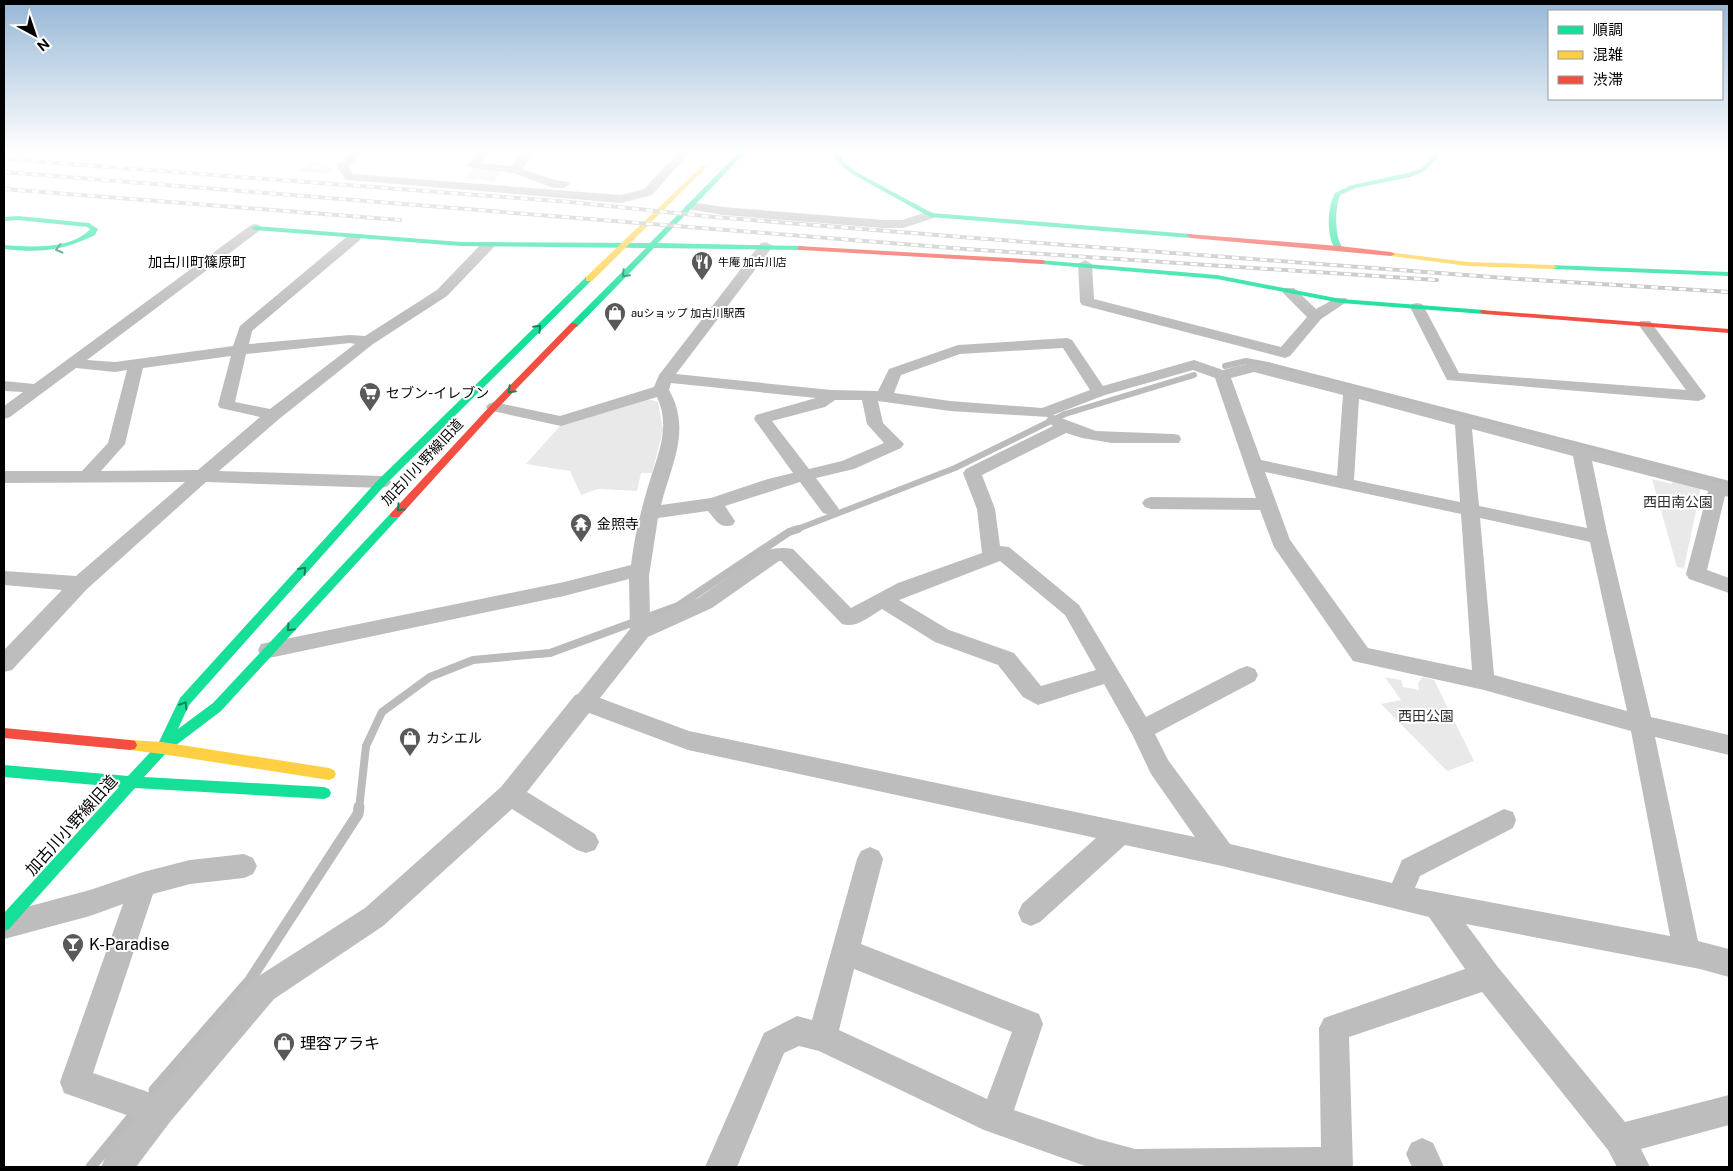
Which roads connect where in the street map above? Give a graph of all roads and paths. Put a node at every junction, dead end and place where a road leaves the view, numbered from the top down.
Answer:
1 (664, 206) edge
2 (691, 206) joint
3 (913, 206) edge
4 (1332, 206) edge
5 (930, 215) junction
6 (4, 219) edge
7 (256, 228) joint
8 (355, 237) junction
9 (488, 245) junction
10 (653, 245) junction
11 (766, 246) junction
12 (4, 247) edge
13 (620, 247) junction
14 (1339, 248) junction
15 (1085, 264) junction
16 (1729, 274) edge
17 (1289, 291) junction
18 (1341, 301) junction
19 (1417, 307) junction
20 (1314, 316) junction
21 (1645, 324) junction
22 (1729, 331) edge
23 (368, 341) junction
24 (240, 350) junction
25 (73, 363) junction
26 (136, 364) junction
27 (1222, 375) junction
28 (663, 384) junction
29 (4, 386) edge
30 (38, 389) junction
31 (1099, 392) junction
32 (1351, 393) junction
33 (832, 395) junction
34 (877, 396) junction
35 (494, 407) junction
36 (1044, 413) junction
37 (4, 414) edge
38 (273, 415) junction
39 (1463, 422) junction
40 (1064, 427) junction
41 (1173, 438) dead end
42 (1581, 451) junction
43 (1253, 464) junction
44 (804, 475) junction
45 (202, 476) junction
46 (4, 478) edge
47 (85, 478) junction
48 (382, 482) junction
49 (1345, 483) junction
50 (1723, 489) edge
51 (1151, 503) dead end
52 (713, 504) junction
53 (1268, 504) junction
54 (830, 509) dead end
55 (1469, 509) junction
56 (650, 512) junction
57 (726, 521) dead end
58 (1598, 537) junction
59 (992, 557) junction
60 (639, 570) junction
61 (4, 578) edge
62 (80, 584) junction
63 (1729, 586) edge
64 (882, 599) junction
65 (641, 631) junction
66 (269, 650) junction
67 (4, 664) edge
68 (1109, 674) junction
69 (1247, 675) dead end
70 (1484, 681) junction
71 (583, 702) junction
72 (1641, 724) junction
73 (1142, 730) junction
74 (4, 733) edge
75 (1729, 745) edge
76 (162, 748) junction
77 (4, 770) edge
78 (330, 774) dead end
79 (131, 782) junction
80 (324, 793) dead end
81 (510, 795) junction
82 (1504, 820) dead end
83 (1121, 832) junction
84 (586, 842) dead end
85 (1222, 854) junction
86 (870, 859) dead end
87 (244, 866) dead end
88 (143, 884) junction
89 (1399, 896) junction
90 (1438, 906) junction
91 (1030, 912) dead end
92 (4, 925) edge
93 (844, 951) junction
94 (1687, 953) junction
95 (1729, 964) edge
96 (1487, 976) junction
97 (822, 1037) junction
98 (1729, 1110) edge
99 (159, 1111) junction
100 (994, 1118) junction
101 (1619, 1139) junction
102 (1224, 1165) edge
103 (1337, 1165) edge
104 (1135, 1166) edge
105 (117, 1167) edge
106 (721, 1167) edge
107 (1634, 1167) edge

1 - 13 street, 加古川小野線旧道
2 - 5 street
2 - 10 street, 加古川小野線旧道
3 - 5 street
4 - 14 street
5 - 14 street
6 -> 12 street
7 - 8 street
7 - 25 street
8 - 9 street
8 - 24 street
9 - 13 street
9 - 23 street
10 - 11 street
10 - 13 street
10 -> 35 street, 加古川小野線旧道
11 - 15 street
11 - 28 street
48 -> 13 street, 加古川小野線旧道
14 - 16 street
15 - 17 street
15 - 20 street
17 - 18 street
17 - 20 street
18 - 19 street
18 - 20 street
19 - 21 street
19 - 21 street
21 - 22 street
23 - 24 street
23 - 38 street
24 - 26 street
24 - 38 street
25 - 26 street
25 - 30 street
26 - 47 street
27 - 31 street
27 - 32 street
27 - 43 street
28 - 33 street
28 - 35 street
28 - 56 street
29 - 30 street
30 - 37 street
31 - 34 street
31 - 36 street
32 - 39 street
32 - 49 street
33 - 34 street
33 - 44 street
34 - 36 street
34 - 44 street
35 -> 66 street, 加古川小野線旧道
36 - 40 street
38 - 45 street
39 - 42 street
39 - 55 street
40 - 41 street
40 - 59 street
42 - 50 street
42 - 58 street
43 - 49 street
43 - 53 street
44 - 52 street
44 - 54 street
45 - 47 street
45 - 48 street
45 - 62 street
46 - 47 street
76 -> 48 street, 加古川小野線旧道
49 - 55 street
50 - 63 street
51 - 53 street
52 - 56 street
52 - 57 street
53 - 70 street
55 - 58 street
55 - 70 street
56 - 60 street
58 - 72 street
59 - 64 street
59 - 68 street
60 - 65 street
60 - 66 street
61 - 62 street
62 - 67 street
64 - 65 street
64 - 68 street
65 - 71 street
66 - 76 street, 加古川小野線旧道
68 - 73 street
69 - 73 street
70 - 72 street
71 - 81 street
71 - 83 street
72 - 75 street
72 - 94 street
73 - 85 street
74 - 76 street
76 - 78 street
76 - 79 street, 加古川小野線旧道
77 - 79 street
79 - 80 street
79 - 92 street, 加古川小野線旧道
81 - 84 street
81 - 99 street
82 - 89 street
83 - 85 street
83 - 91 street
85 - 89 street
86 - 93 street
87 - 88 street
88 - 92 street
88 - 99 street
89 - 90 street
90 - 94 street
90 - 96 street
93 - 97 street
93 - 100 street
94 - 95 street
96 - 101 street
96 - 103 street
97 - 100 street
97 - 106 street
98 - 101 street
99 - 105 street
100 - 104 street
101 - 107 street
102 - 103 street
102 - 104 street

